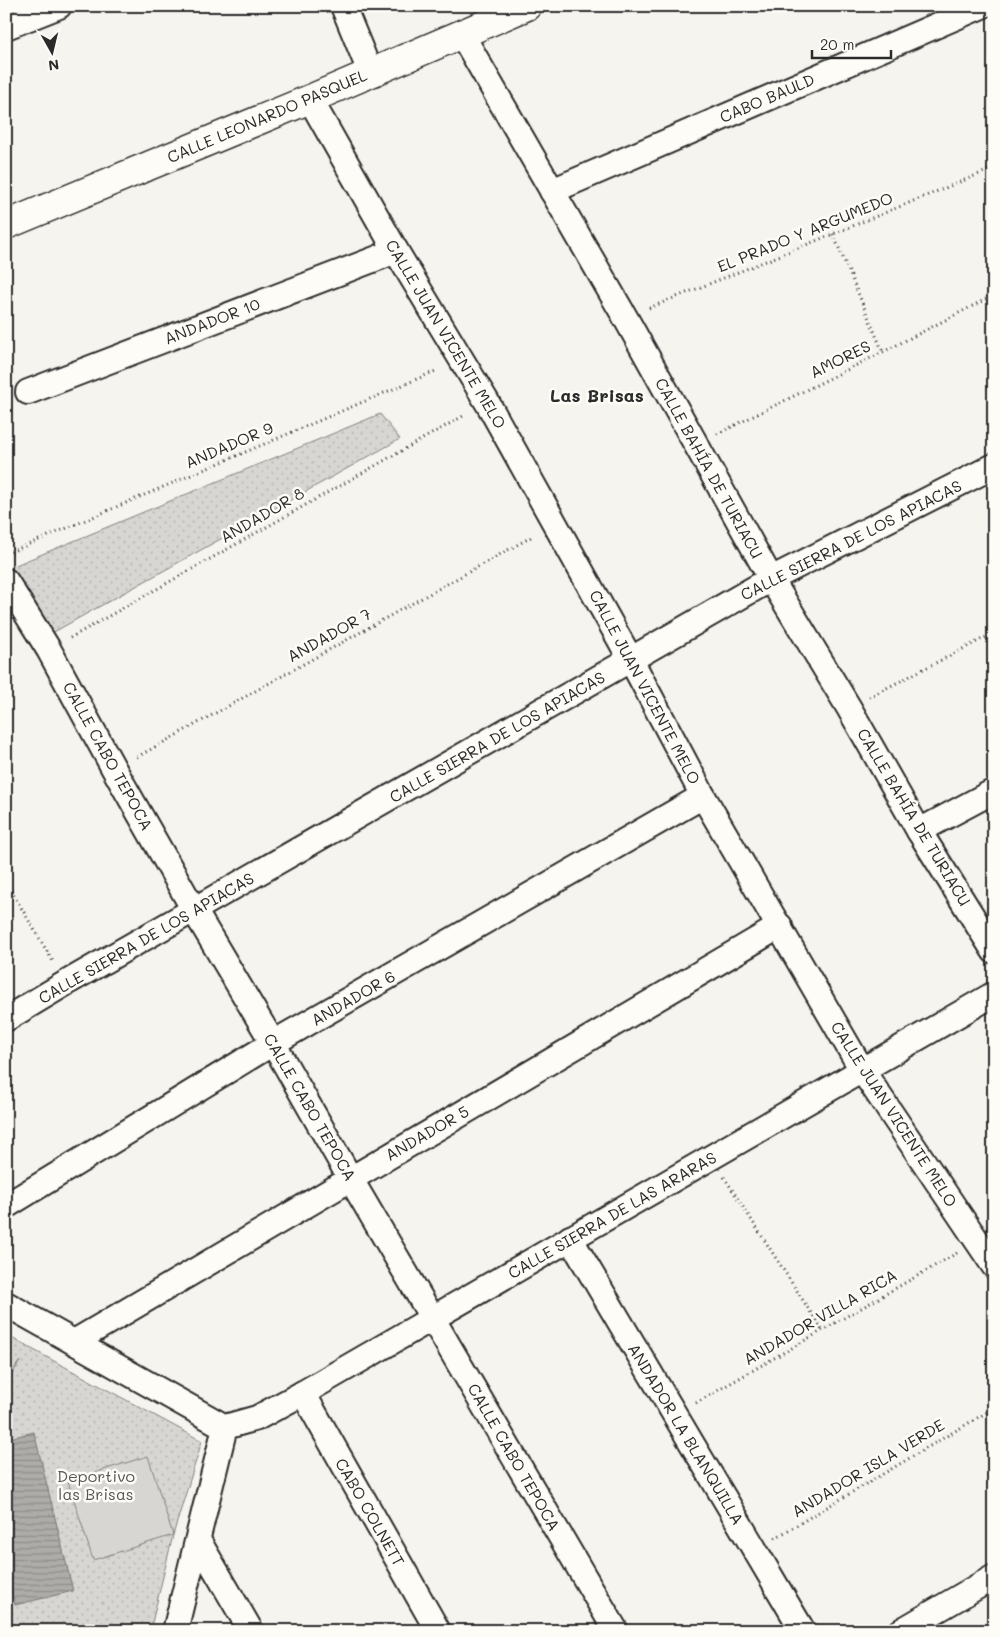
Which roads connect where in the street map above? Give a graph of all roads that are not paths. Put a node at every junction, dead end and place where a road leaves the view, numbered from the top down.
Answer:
1 (59, 6) edge
2 (343, 6) edge
3 (527, 6) edge
4 (982, 6) edge
5 (6, 27) edge
6 (461, 33) junction
7 (370, 72) junction
8 (310, 99) junction
9 (552, 191) junction
10 (6, 225) edge
11 (396, 251) junction
12 (28, 392) dead end
13 (994, 466) edge
14 (771, 579) junction
15 (6, 581) edge
16 (631, 660) junction
17 (994, 791) edge
18 (703, 796) junction
19 (919, 831) junction
20 (194, 910) junction
21 (780, 926) junction
22 (990, 938) edge
23 (994, 994) edge
24 (6, 1019) edge
25 (273, 1043) junction
26 (862, 1070) junction
27 (350, 1178) junction
28 (6, 1206) edge
29 (570, 1238) junction
30 (994, 1266) edge
31 (6, 1304) edge
32 (433, 1318) junction
33 (74, 1342) junction
34 (302, 1393) junction
35 (225, 1427) junction
36 (198, 1540) junction
37 (994, 1577) edge
38 (175, 1631) edge
39 (251, 1631) edge
40 (438, 1631) edge
41 (616, 1631) edge
42 (803, 1631) edge
43 (901, 1631) edge

1 - 5 street
2 - 7 street
3 - 6 street, CALLE LEONARDO PASQUEL
4 - 9 street, CABO BAULD
6 - 7 street, CALLE LEONARDO PASQUEL
6 - 9 street, CALLE BAHÍA DE TURIACU
7 - 8 street, CALLE LEONARDO PASQUEL
8 - 10 street, CALLE LEONARDO PASQUEL
8 - 11 street, CALLE JUAN VICENTE MELO
9 - 14 street, CALLE BAHÍA DE TURIACU
11 - 12 street, ANDADOR 10
11 - 16 street, CALLE JUAN VICENTE MELO
13 - 14 street, CALLE SIERRA DE LOS APIACAS
14 - 16 street, CALLE SIERRA DE LOS APIACAS
14 - 19 street, CALLE BAHÍA DE TURIACU
15 - 20 street, CALLE CABO TEPOCA
16 - 18 street, CALLE JUAN VICENTE MELO
16 - 20 street, CALLE SIERRA DE LOS APIACAS
17 - 19 street
18 - 21 street, CALLE JUAN VICENTE MELO
18 - 25 street, ANDADOR 6
19 - 22 street, CALLE BAHÍA DE TURIACU
20 - 24 street, CALLE SIERRA DE LOS APIACAS
20 - 25 street, CALLE CABO TEPOCA
21 - 26 street, CALLE JUAN VICENTE MELO
21 - 27 street, ANDADOR 5
23 - 26 street, CALLE SIERRA DE LAS ARARAS
25 - 27 street, CALLE CABO TEPOCA
25 - 28 street, ANDADOR 6
26 - 29 street, CALLE SIERRA DE LAS ARARAS
26 - 30 street, CALLE JUAN VICENTE MELO
27 - 32 street, CALLE CABO TEPOCA
27 - 33 street, ANDADOR 5
29 - 32 street, CALLE SIERRA DE LAS ARARAS
29 - 42 street, ANDADOR LA BLANQUILLA
31 - 33 street
32 - 34 street, CALLE SIERRA DE LAS ARARAS
32 - 41 street, CALLE CABO TEPOCA
33 - 35 street
34 - 35 street, CALLE SIERRA DE LAS ARARAS
34 - 40 street, CABO COLNETT
35 - 36 street
36 - 38 street
36 - 39 street
37 - 43 street

